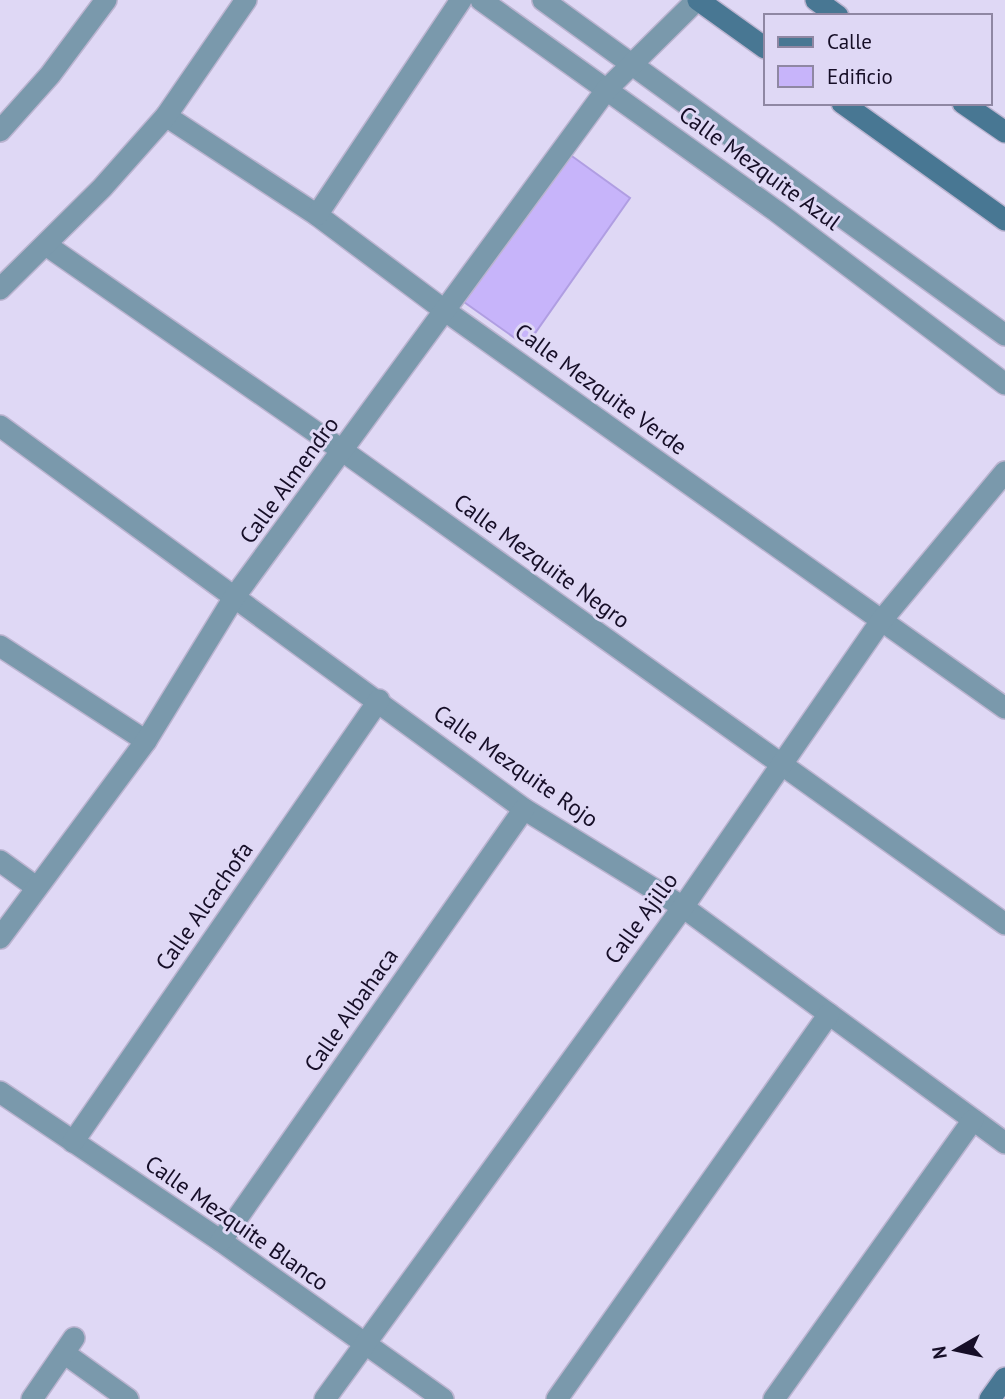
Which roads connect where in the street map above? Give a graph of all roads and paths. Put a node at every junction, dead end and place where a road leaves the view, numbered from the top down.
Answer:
1 (106, 0) edge
2 (246, 0) edge
3 (461, 0) edge
4 (481, 0) edge
5 (543, 0) edge
6 (697, 0) edge
7 (816, 0) edge
8 (835, 14) edge
9 (764, 47) edge
10 (633, 63) junction
11 (607, 89) junction
12 (845, 105) edge
13 (966, 105) edge
14 (166, 116) junction
15 (0, 131) edge
16 (1005, 132) edge
17 (317, 215) junction
18 (1005, 220) edge
19 (46, 245) junction
20 (0, 289) edge
21 (444, 310) junction
22 (1005, 335) edge
23 (1005, 384) edge
24 (0, 426) edge
25 (343, 451) junction
26 (1005, 472) edge
27 (236, 596) junction
28 (881, 621) junction
29 (0, 646) edge
30 (379, 700) junction
31 (1005, 708) edge
32 (146, 741) junction
33 (780, 764) junction
34 (524, 809) junction
35 (0, 861) edge
36 (36, 887) junction
37 (683, 907) junction
38 (1005, 924) edge
39 (0, 938) edge
40 (829, 1014) junction
41 (0, 1092) edge
42 (973, 1120) junction
43 (73, 1142) junction
44 (1005, 1143) edge
45 (220, 1241) junction
46 (363, 1343) junction
47 (1005, 1378) edge
48 (32, 1399) edge
49 (128, 1399) edge
50 (326, 1399) edge
51 (443, 1399) edge
52 (556, 1399) edge
53 (774, 1399) edge
54 (990, 1399) edge

1 - 15 street
2 - 14 street
3 - 17 street
4 - 11 street, Calle Mezquite Azul
5 - 10 street
6 - 9 main road
6 - 10 street, Calle Almendro
7 - 8 main road
10 - 11 street, Calle Almendro
10 - 22 street
11 - 21 street, Calle Almendro
11 - 23 street, Calle Mezquite Azul
12 - 18 main road
13 - 16 main road
14 - 17 street, Calle Mezquite Verde
14 - 19 street
17 - 21 street, Calle Mezquite Verde
19 - 20 street
19 - 25 street, Calle Mezquite Negro
21 - 25 street, Calle Almendro
21 - 28 street, Calle Mezquite Verde
24 - 27 street, Calle Mezquite Rojo
25 - 27 street, Calle Almendro
25 - 33 street, Calle Mezquite Negro
26 - 28 street, Calle Ajillo
27 - 30 street, Calle Mezquite Rojo
27 - 32 street, Calle Almendro
28 - 31 street, Calle Mezquite Verde
28 - 33 street, Calle Ajillo
29 - 32 street
30 - 34 street, Calle Mezquite Rojo
30 - 43 street, Calle Alcachofa
32 - 36 street, Calle Almendro
33 - 37 street, Calle Ajillo
33 - 38 street, Calle Mezquite Negro
34 - 37 street, Calle Mezquite Rojo
34 - 45 street, Calle Albahaca
35 - 36 street
36 - 39 street, Calle Almendro
37 - 40 street, Calle Mezquite Rojo
37 - 46 street, Calle Ajillo
40 - 42 street, Calle Mezquite Rojo
40 - 52 street
41 - 43 street, Calle Mezquite Blanco
42 - 44 street, Calle Mezquite Rojo
42 - 53 street
43 - 45 street, Calle Mezquite Blanco
45 - 46 street, Calle Mezquite Blanco
46 - 50 street, Calle Ajillo
46 - 51 street, Calle Mezquite Blanco
47 - 54 main road
48 - 49 street

